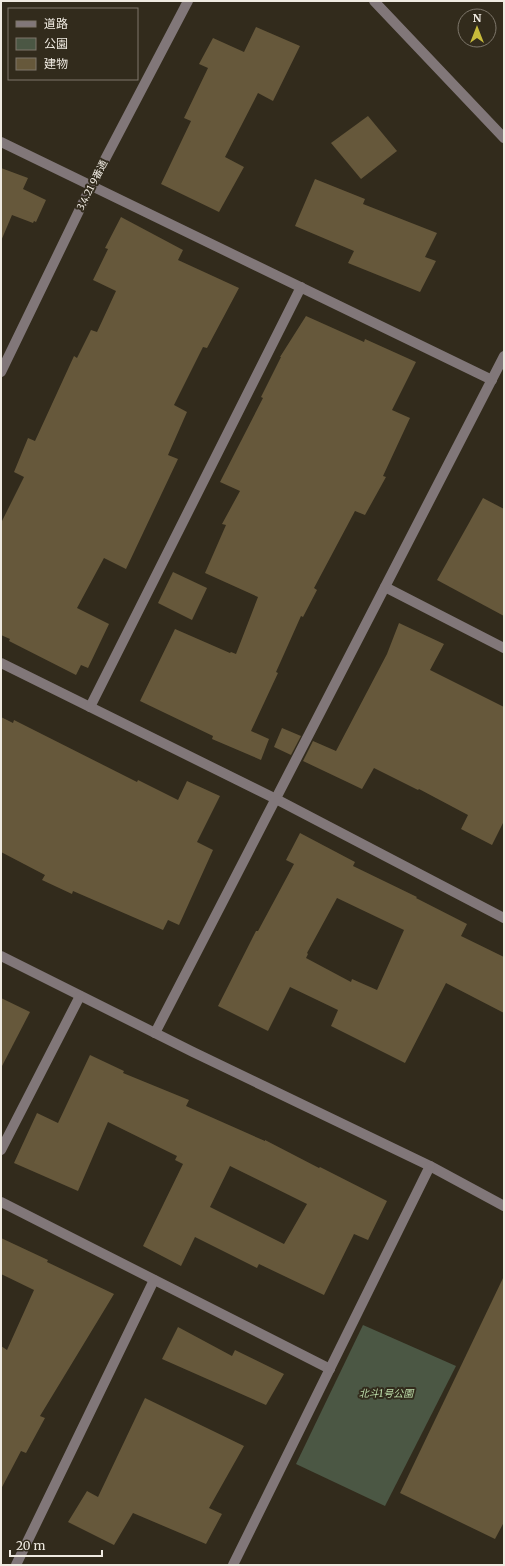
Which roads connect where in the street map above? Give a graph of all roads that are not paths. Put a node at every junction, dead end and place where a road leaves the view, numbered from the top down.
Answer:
1 (188, 1) edge
2 (374, 1) edge
3 (504, 138) edge
4 (1, 142) edge
5 (92, 186) junction
6 (301, 287) junction
7 (504, 356) edge
8 (2, 366) edge
9 (492, 380) junction
10 (385, 588) junction
11 (504, 648) edge
12 (1, 663) edge
13 (90, 707) junction
14 (276, 799) junction
15 (504, 918) edge
16 (1, 956) edge
17 (80, 996) junction
18 (155, 1033) junction
19 (1, 1150) edge
20 (430, 1166) junction
21 (1, 1202) edge
22 (504, 1206) edge
23 (154, 1280) junction
24 (330, 1369) junction
25 (16, 1565) edge
26 (233, 1565) edge

1 - 5 street, 3.4.21 9番通
2 - 3 street
4 - 5 street
5 - 6 street
5 - 8 street, 3.4.21 9番通
6 - 9 street
6 - 13 street
7 - 9 street
9 - 10 street
10 - 11 street
10 - 14 street
12 - 13 street
13 - 14 street
14 - 15 street
14 - 18 street
16 - 17 street
17 - 18 street
17 - 19 street
18 - 20 street
20 - 22 street
20 - 24 street
21 - 23 street
23 - 24 street
23 - 25 street
24 - 26 street

